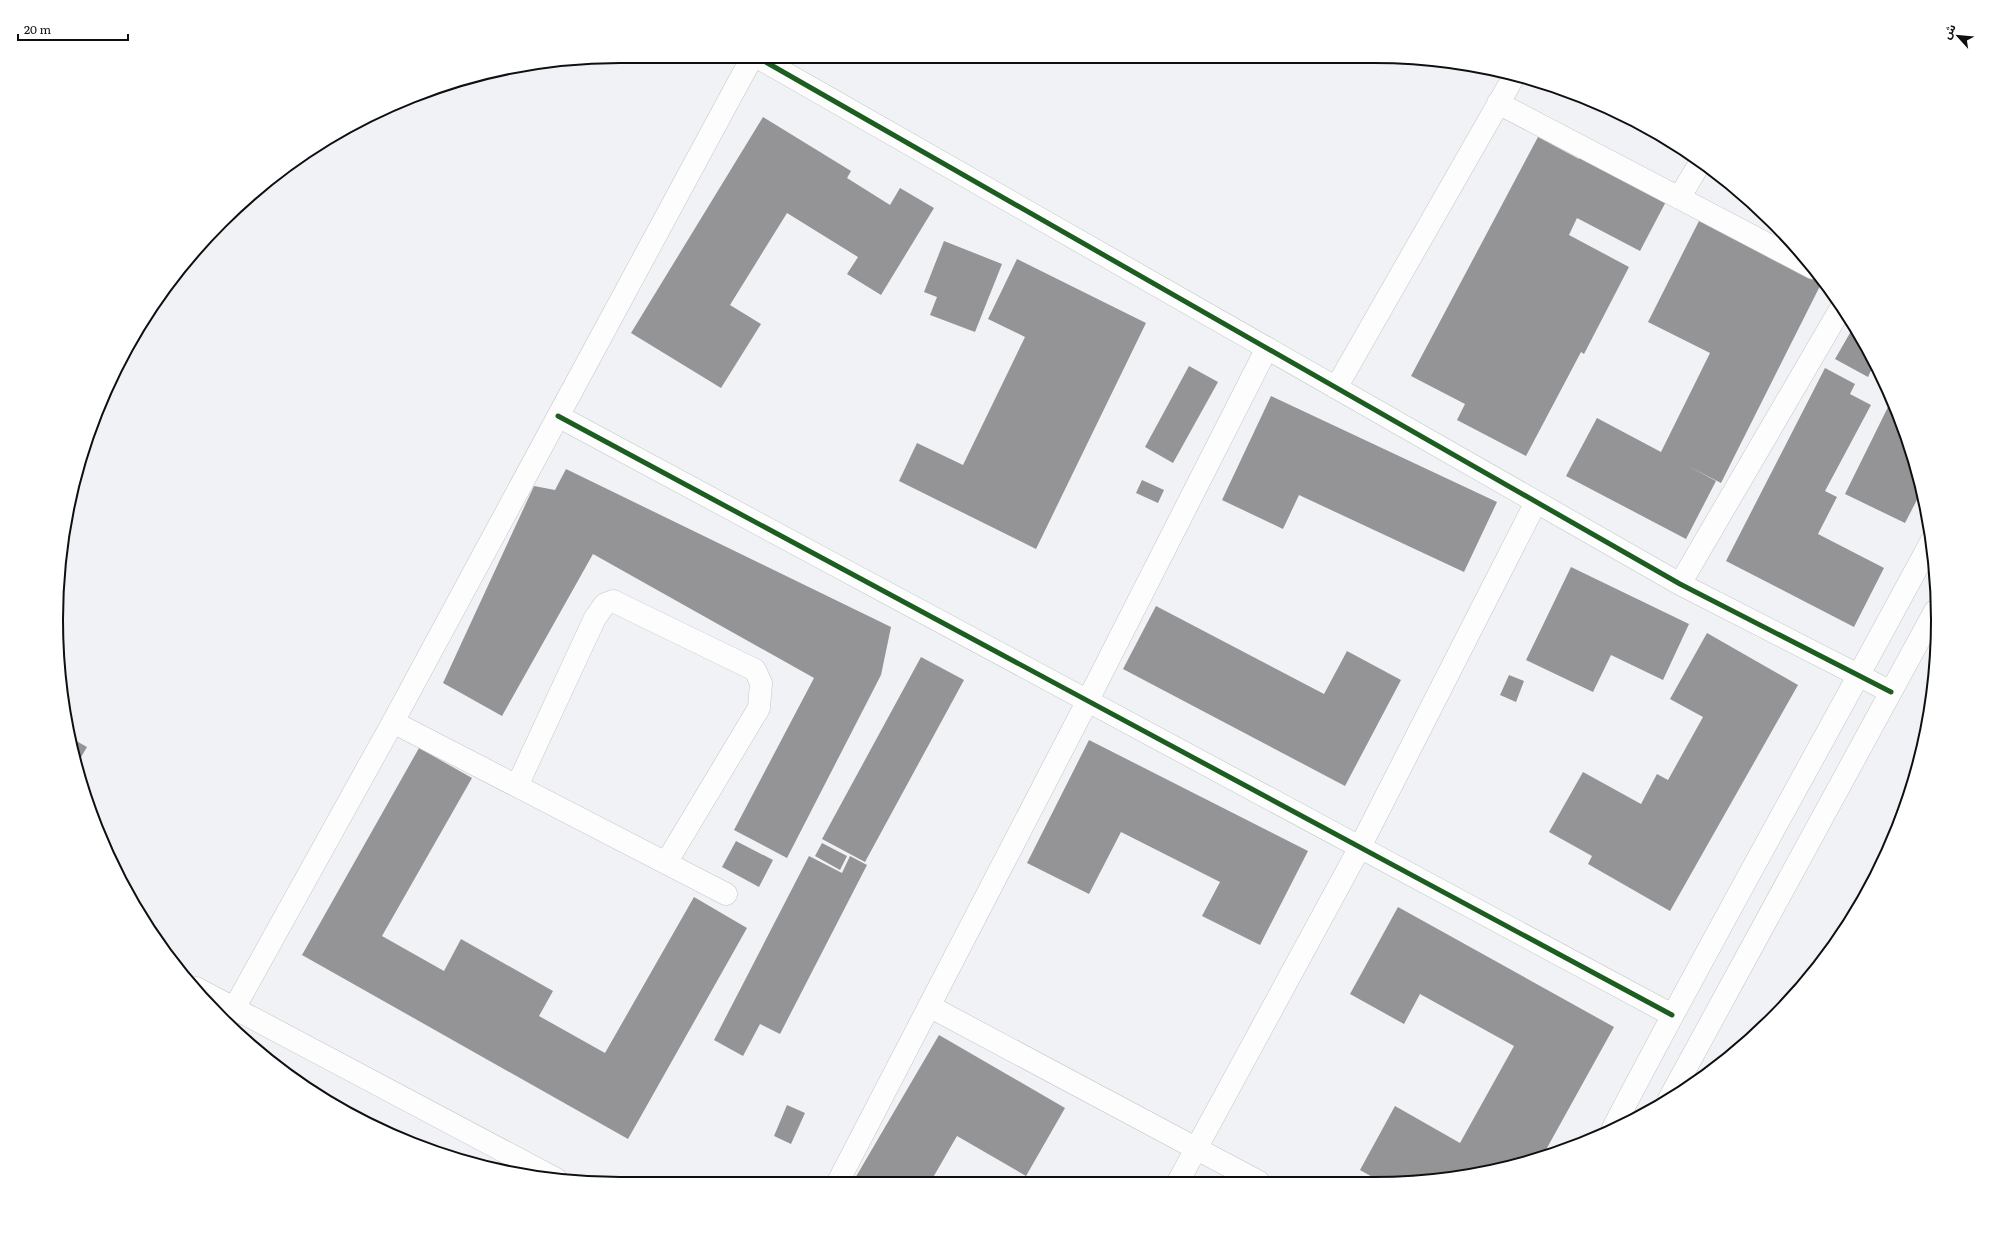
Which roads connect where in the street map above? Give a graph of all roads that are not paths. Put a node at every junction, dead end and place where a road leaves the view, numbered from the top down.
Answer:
1 (749, 63) edge
2 (768, 63) edge
3 (1511, 81) edge
4 (1498, 103) junction
5 (1697, 167) edge
6 (1679, 198) junction
7 (1800, 261) edge
8 (1838, 313) edge
9 (1268, 348) junction
10 (1336, 388) junction
11 (558, 416) junction
12 (1536, 502) junction
13 (1926, 550) edge
14 (1680, 584) junction
15 (1931, 618) edge
16 (1859, 676) junction
17 (1891, 692) junction
18 (1088, 700) junction
19 (393, 722) junction
20 (517, 786) junction
21 (1360, 847) junction
22 (666, 863) junction
23 (726, 894) dead end
24 (930, 1006) junction
25 (221, 1009) edge
26 (1672, 1015) junction
27 (230, 1016) edge
28 (1675, 1088) edge
29 (1616, 1122) edge
30 (1195, 1148) junction
31 (540, 1171) edge
32 (841, 1177) edge
33 (1180, 1177) edge
34 (1250, 1177) edge

1 - 11 street
2 - 9 street
3 - 4 street
4 - 6 street
4 - 10 street
5 - 6 street
6 - 7 street
8 - 14 street
9 - 10 street
9 - 18 street
10 - 12 street
11 - 18 street
11 - 19 street
12 - 14 street
12 - 21 street
13 - 16 street
14 - 16 street
15 - 17 street
16 - 17 street
16 - 26 street
17 - 28 street
18 - 21 street
18 - 24 street
19 - 20 street
19 - 27 street
20 - 22 street
20 - 22 street
21 - 26 street
21 - 30 street
22 - 23 street
24 - 30 street
24 - 32 street
25 - 27 street
26 - 29 street
27 - 31 street
30 - 33 street
30 - 34 street

